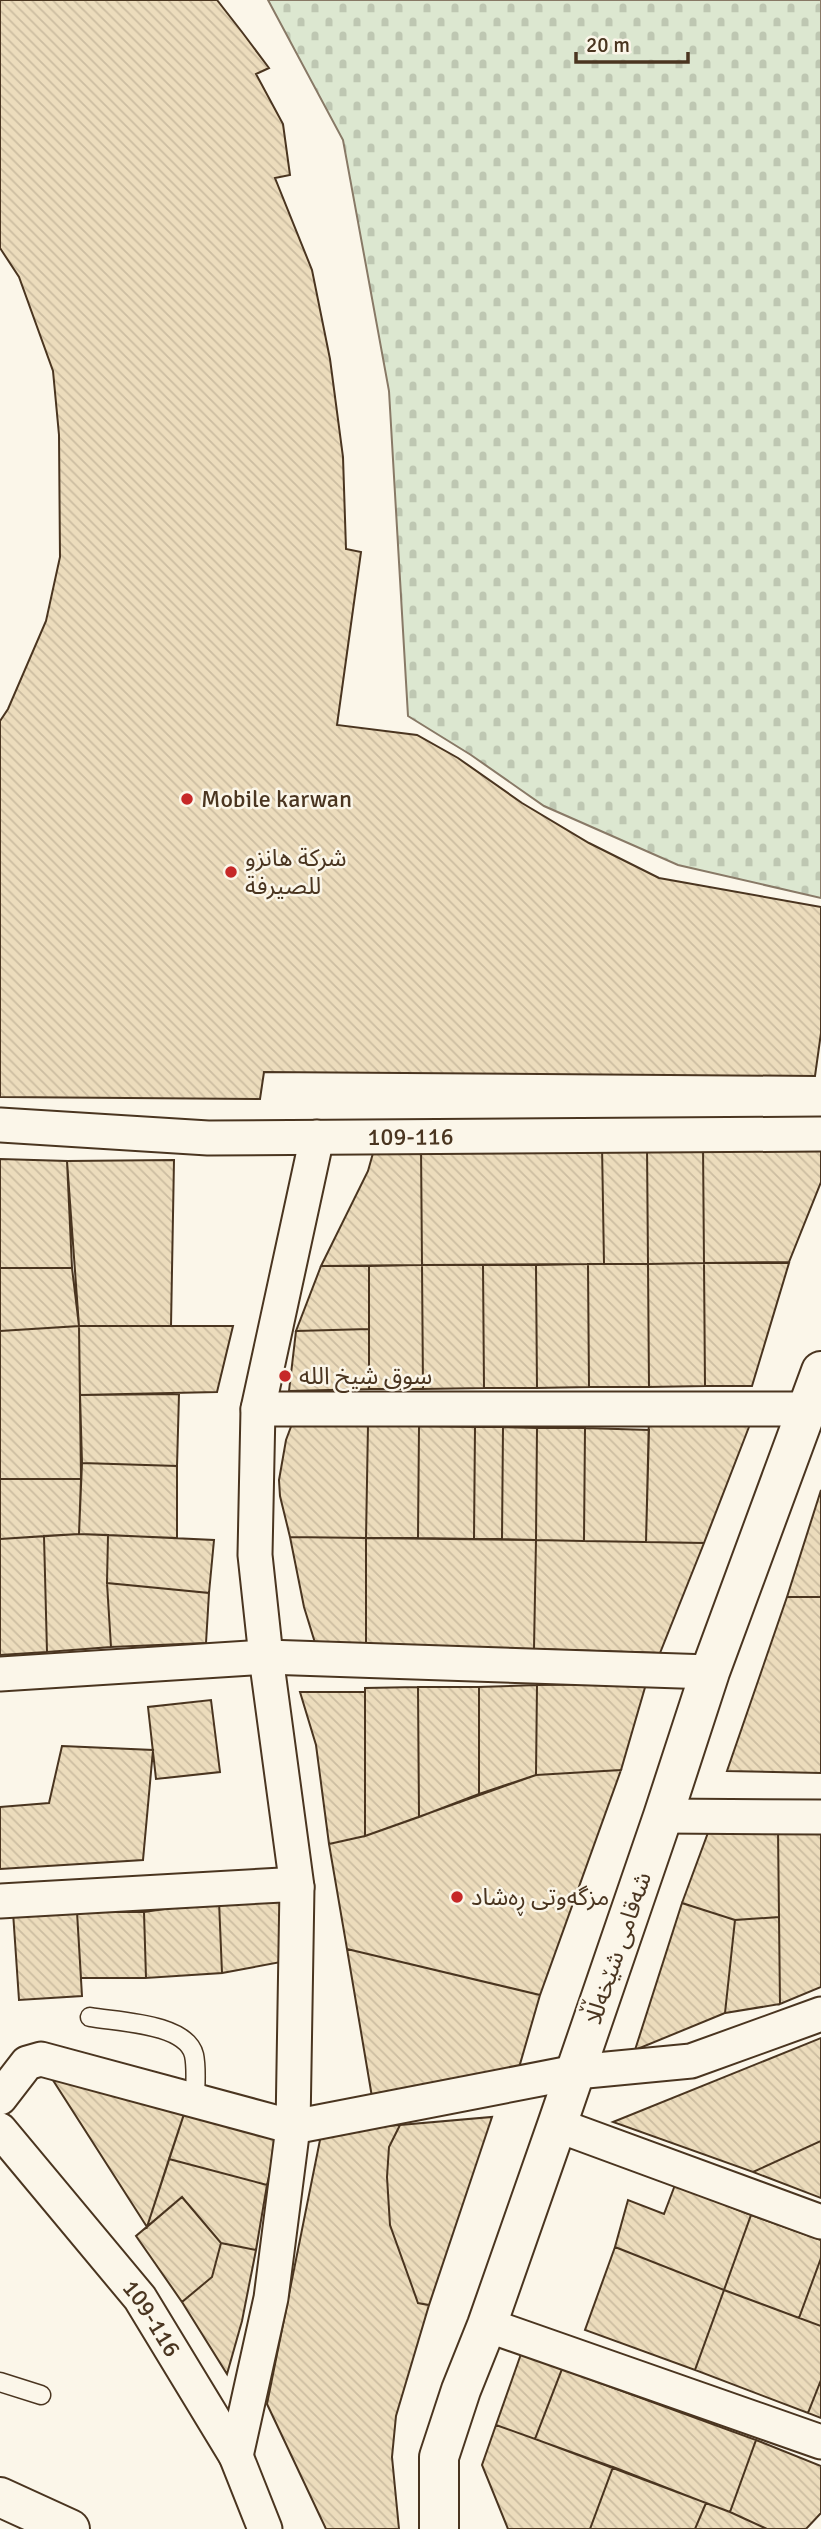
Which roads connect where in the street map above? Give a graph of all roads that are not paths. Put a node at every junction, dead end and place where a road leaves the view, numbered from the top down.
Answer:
1 (0, 1125) edge
2 (821, 1134) edge
3 (317, 1137) junction
4 (821, 1371) edge
5 (258, 1409) junction
6 (808, 1409) junction
7 (266, 1657) junction
8 (710, 1672) junction
9 (0, 1674) edge
10 (663, 1816) junction
11 (821, 1817) edge
12 (297, 1888) junction
13 (0, 1901) edge
14 (821, 2014) edge
15 (90, 2017) dead end
16 (576, 2072) junction
17 (2, 2088) edge
18 (195, 2100) junction
19 (557, 2125) junction
20 (293, 2127) junction
21 (0, 2130) edge
22 (821, 2222) edge
23 (487, 2325) junction
24 (0, 2382) edge
25 (41, 2395) dead end
26 (821, 2442) edge
27 (236, 2456) junction
28 (0, 2497) edge
29 (446, 2526) edge
30 (70, 2529) edge
31 (265, 2529) edge

1 - 3 street, 109-116
2 - 3 street, 109-116
3 - 5 street
4 - 6 street, شەقامی شێخەڵڵا
5 - 6 street
5 - 7 street
6 - 8 street, شەقامی شێخەڵڵا
7 - 8 street
7 - 9 street
7 - 12 street
8 - 10 street, شەقامی شێخەڵڵا
10 - 11 street
10 - 16 street, شەقامی شێخەڵڵا
12 - 13 street
12 - 20 street
14 - 16 street
15 - 18 lane
16 - 19 street, شەقامی شێخەڵڵا
16 - 20 street
17 - 18 street
18 - 20 street
19 - 22 street
19 - 23 street, شەقامی شێخەڵڵا
20 - 27 street
21 - 27 street, 109-116
23 - 26 street
23 - 29 street, شەقامی شێخەڵڵا
24 - 25 lane
27 - 31 street, 109-116
28 - 30 street

